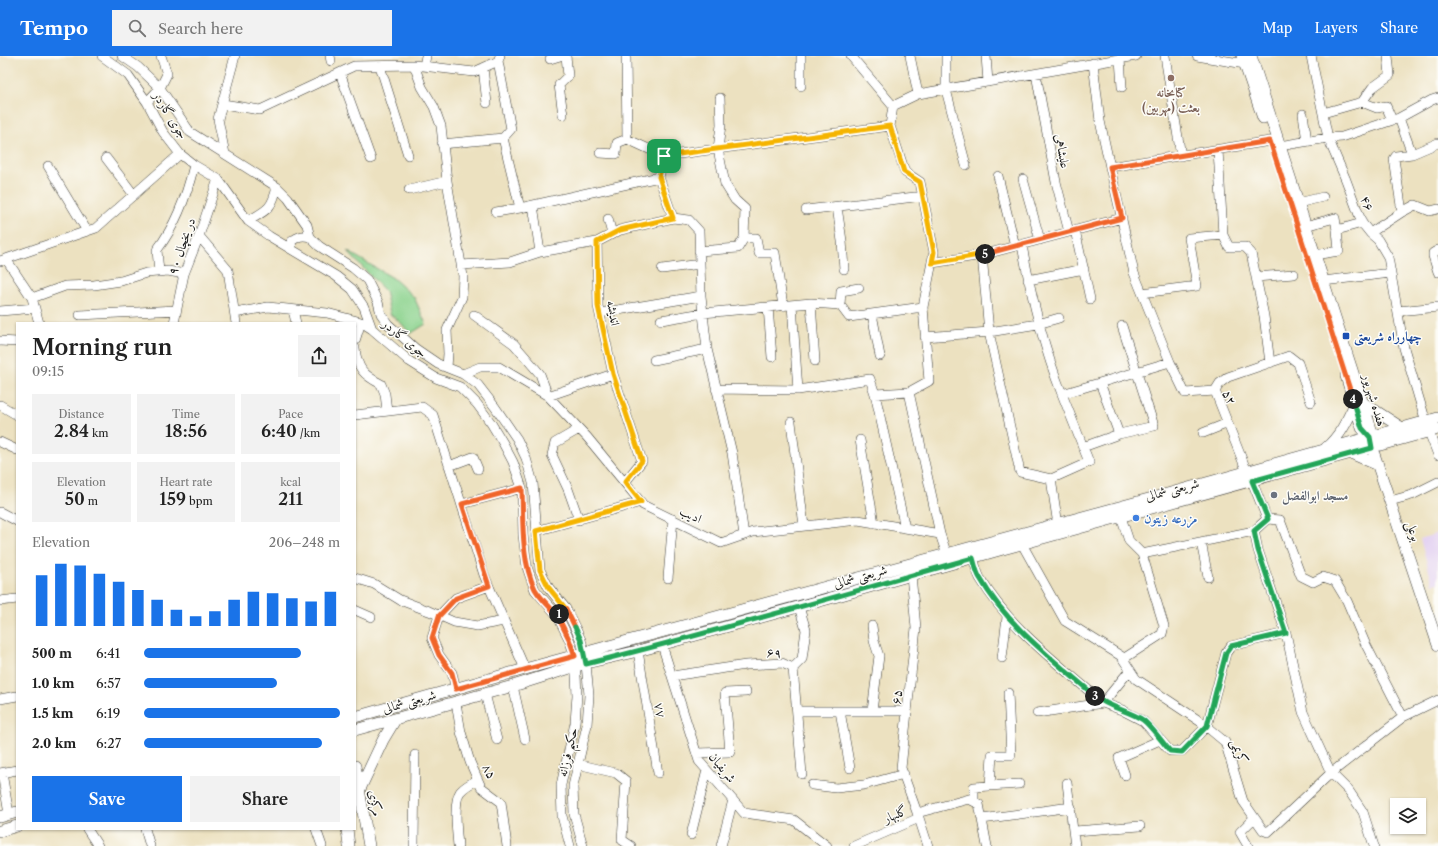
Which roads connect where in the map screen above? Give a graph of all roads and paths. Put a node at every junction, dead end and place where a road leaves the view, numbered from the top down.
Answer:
1 (102, 56) edge
2 (122, 56) edge
3 (161, 56) edge
4 (235, 56) edge
5 (426, 56) edge
6 (560, 56) edge
7 (566, 56) edge
8 (626, 56) edge
9 (801, 56) edge
10 (851, 56) edge
11 (910, 56) edge
12 (946, 56) edge
13 (986, 56) edge
14 (1136, 56) edge
15 (1165, 56) edge
16 (1197, 56) edge
17 (1388, 56) edge
18 (1313, 57) edge
19 (550, 58) dead end
20 (499, 59) edge
21 (1120, 59) junction
22 (1246, 59) edge
23 (395, 61) edge
24 (1093, 64) junction
25 (414, 65) junction
26 (380, 66) junction
27 (424, 66) junction
28 (483, 68) junction
29 (340, 73) junction
30 (1036, 74) junction
31 (988, 82) junction
32 (801, 86) dead end
33 (1122, 87) dead end
34 (160, 88) junction
35 (946, 90) junction
36 (918, 94) junction
37 (720, 98) dead end
38 (1438, 98) edge
39 (147, 102) junction
40 (1362, 102) junction
41 (487, 103) dead end
42 (223, 104) junction
43 (893, 106) junction
44 (1323, 113) junction
45 (1302, 114) dead end
46 (563, 115) dead end
47 (1395, 119) junction
48 (890, 126) junction
49 (503, 138) junction
50 (1328, 138) junction
51 (627, 139) junction
52 (1307, 141) junction
53 (1438, 143) edge
54 (442, 144) junction
55 (1275, 144) junction
56 (718, 149) junction
57 (1218, 150) junction
58 (600, 153) dead end
59 (180, 154) junction
60 (225, 154) junction
61 (1412, 154) junction
62 (408, 155) dead end
63 (664, 156) junction
64 (1181, 156) junction
65 (106, 158) dead end
66 (371, 159) dead end
67 (194, 165) junction
68 (966, 165) dead end
69 (48, 166) dead end
70 (1110, 167) junction
71 (998, 176) dead end
72 (659, 177) junction
73 (218, 178) junction
74 (1023, 179) dead end
75 (447, 181) junction
76 (277, 187) junction
77 (409, 190) dead end
78 (134, 195) junction
79 (923, 196) junction
80 (1323, 197) dead end
81 (1298, 203) junction
82 (533, 205) junction
83 (837, 207) junction
84 (520, 208) junction
85 (1438, 209) edge
86 (806, 210) dead end
87 (496, 212) dead end
88 (1402, 212) junction
89 (673, 218) junction
90 (1122, 218) junction
91 (608, 219) dead end
92 (248, 221) junction
93 (1362, 223) junction
94 (1305, 226) junction
95 (1337, 230) junction
96 (87, 231) junction
97 (1072, 231) junction
98 (1370, 233) junction
99 (612, 234) junction
100 (1223, 235) junction
101 (199, 236) junction
102 (310, 237) junction
103 (744, 238) junction
104 (1040, 240) junction
105 (597, 242) junction
106 (1019, 245) junction
107 (292, 249) junction
108 (1438, 250) edge
109 (699, 251) junction
110 (540, 252) junction
111 (982, 255) junction
112 (1314, 255) junction
113 (3, 260) edge
114 (932, 263) junction
115 (461, 264) junction
116 (700, 264) junction
117 (662, 269) dead end
118 (844, 269) dead end
119 (1084, 269) junction
120 (159, 272) junction
121 (1438, 272) edge
122 (1391, 273) junction
123 (184, 274) junction
124 (1294, 274) dead end
125 (1256, 277) junction
126 (1028, 280) junction
127 (1323, 281) junction
128 (859, 288) dead end
129 (1142, 293) junction
130 (701, 296) junction
131 (32, 298) junction
132 (1090, 300) dead end
133 (811, 303) junction
134 (788, 305) junction
135 (840, 305) junction
136 (768, 307) junction
137 (923, 307) junction
138 (1438, 307) edge
139 (35, 308) junction
140 (176, 310) junction
141 (294, 310) junction
142 (0, 311) edge
143 (1398, 311) junction
144 (235, 313) junction
145 (600, 313) junction
146 (703, 313) junction
147 (872, 314) junction
148 (80, 315) dead end
149 (474, 315) dead end
150 (1059, 318) dead end
151 (661, 320) dead end
152 (39, 322) edge
153 (174, 322) edge
154 (236, 322) edge
155 (296, 322) edge
156 (361, 322) junction
157 (1038, 324) junction
158 (1122, 326) dead end
159 (372, 329) junction
160 (989, 332) junction
161 (926, 337) junction
162 (356, 338) edge
163 (0, 341) edge
164 (16, 342) edge
165 (707, 349) junction
166 (880, 356) dead end
167 (772, 358) dead end
168 (654, 360) dead end
169 (815, 361) dead end
170 (356, 362) edge
171 (1170, 362) junction
172 (1270, 363) junction
173 (447, 367) junction
174 (1137, 372) junction
175 (463, 374) junction
176 (613, 374) junction
177 (1100, 383) junction
178 (716, 389) junction
179 (798, 390) junction
180 (1215, 391) junction
181 (909, 392) junction
182 (875, 394) junction
183 (1062, 394) junction
184 (548, 396) junction
185 (1311, 402) dead end
186 (1358, 403) junction
187 (0, 404) edge
188 (387, 411) junction
189 (16, 414) edge
190 (356, 415) edge
191 (1438, 418) edge
192 (791, 422) dead end
193 (1228, 423) junction
194 (1402, 428) junction
195 (1431, 428) edge
196 (579, 429) junction
197 (1202, 432) dead end
198 (1119, 434) junction
199 (1370, 437) junction
200 (860, 440) dead end
201 (0, 442) edge
202 (1083, 447) junction
203 (1372, 448) junction
204 (1325, 449) junction
205 (16, 450) edge
206 (1353, 454) junction
207 (1438, 455) edge
208 (449, 466) junction
209 (1378, 466) junction
210 (478, 469) dead end
211 (1250, 476) junction
212 (1051, 479) junction
213 (625, 482) junction
214 (1438, 482) edge
215 (522, 488) junction
216 (1390, 501) junction
217 (641, 502) junction
218 (462, 504) junction
219 (0, 512) edge
220 (1121, 517) junction
221 (673, 519) junction
222 (1268, 519) junction
223 (16, 520) edge
224 (579, 520) junction
225 (874, 523) junction
226 (1058, 524) junction
227 (804, 526) junction
228 (905, 528) junction
229 (536, 531) junction
230 (1254, 531) junction
231 (940, 534) junction
232 (744, 535) junction
233 (1201, 542) junction
234 (1022, 544) junction
235 (1142, 554) junction
236 (946, 555) junction
237 (973, 558) junction
238 (911, 576) junction
239 (1208, 577) dead end
240 (356, 578) edge
241 (668, 578) dead end
242 (489, 586) junction
243 (16, 599) edge
244 (0, 601) edge
245 (799, 607) junction
246 (566, 609) junction
247 (356, 610) edge
248 (557, 615) junction
249 (439, 616) junction
250 (371, 617) dead end
251 (1007, 617) junction
252 (504, 621) junction
253 (872, 626) dead end
254 (1286, 633) junction
255 (662, 645) junction
256 (1438, 645) edge
257 (638, 651) junction
258 (1002, 658) dead end
259 (1123, 659) junction
260 (580, 660) junction
261 (793, 668) junction
262 (525, 669) junction
263 (1130, 670) junction
264 (672, 676) junction
265 (513, 686) junction
266 (456, 689) junction
267 (746, 692) dead end
268 (1008, 693) dead end
269 (485, 694) junction
270 (16, 696) edge
271 (0, 699) edge
272 (1438, 700) edge
273 (456, 703) junction
274 (1103, 703) junction
275 (797, 711) junction
276 (840, 711) junction
277 (872, 711) junction
278 (907, 711) junction
279 (1037, 713) dead end
280 (356, 717) edge
281 (1403, 717) junction
282 (395, 720) junction
283 (1207, 726) junction
284 (356, 730) edge
285 (525, 739) dead end
286 (497, 740) dead end
287 (1160, 740) junction
288 (697, 753) junction
289 (415, 755) dead end
290 (577, 764) junction
291 (850, 768) dead end
292 (16, 770) edge
293 (707, 770) junction
294 (1, 773) edge
295 (658, 773) dead end
296 (1331, 773) junction
297 (802, 774) dead end
298 (904, 774) junction
299 (1125, 775) dead end
300 (356, 776) edge
301 (478, 780) junction
302 (1067, 783) dead end
303 (1019, 784) dead end
304 (812, 785) dead end
305 (357, 786) edge
306 (990, 786) junction
307 (733, 800) junction
308 (974, 801) junction
309 (1071, 807) junction
310 (9, 814) edge
311 (918, 815) junction
312 (1254, 818) junction
313 (982, 819) junction
314 (16, 826) edge
315 (1140, 826) dead end
316 (0, 830) edge
317 (87, 830) edge
318 (146, 830) edge
319 (316, 830) edge
320 (347, 830) edge
321 (1075, 831) junction
322 (691, 835) dead end
323 (95, 845) edge
324 (150, 846) edge
325 (322, 846) edge
326 (349, 846) edge
327 (369, 846) edge
328 (414, 846) edge
329 (455, 846) edge
330 (507, 846) edge
331 (570, 846) edge
332 (583, 846) edge
333 (631, 846) edge
334 (721, 846) edge
335 (827, 846) edge
336 (854, 846) edge
337 (928, 846) edge
338 (987, 846) edge
339 (1076, 846) edge
340 (1248, 846) edge
341 (1374, 846) edge

1 - 39 street, جوی گاردر
2 - 34 street, جوی گاردر
3 - 34 street
4 - 42 street
5 - 27 street
6 - 19 street
7 - 46 street
8 - 51 street
9 - 32 street
10 - 43 street
11 - 36 street
12 - 35 street
13 - 31 street
14 - 21 street
15 - 64 street
16 - 22 street
17 - 40 street
18 - 44 street, ۴۶
20 - 28 street
20 - 49 street
21 - 24 street
21 - 33 street
22 - 55 main road, هفده شهریور
23 - 25 street
23 - 26 street
24 - 30 street
24 - 70 street
25 - 27 street
25 - 54 street
26 - 29 street
26 - 62 street
27 - 28 street
28 - 41 street
29 - 42 street
29 - 66 street
30 - 31 street
30 - 97 street, علیشاهی
31 - 35 street
34 - 39 street
34 - 60 street, جوی گاردر
35 - 36 street
35 - 68 street
36 - 43 street
37 - 56 street
38 - 47 street
39 - 59 street, جوی گاردر
40 - 44 street
40 - 47 street
42 - 60 street
43 - 48 street
44 - 50 street, ۴۶
45 - 52 street
47 - 50 street
47 - 61 street
48 - 56 street
48 - 79 street
49 - 54 street
49 - 84 street
50 - 52 street
50 - 93 street, ۴۶
51 - 58 street
51 - 63 street
52 - 55 street
53 - 61 street
54 - 75 street
55 - 57 street
55 - 81 main road, هفده شهریور
55 - 186 main road, هفده شهریور
56 - 63 street
56 - 103 street
57 - 64 street
57 - 100 street
59 - 67 street, جوی گاردر
59 - 78 street
60 - 76 street, جوی گاردر
61 - 88 street
63 - 72 street
64 - 70 street
65 - 78 street
67 - 73 street, جوی گاردر
67 - 120 street
69 - 96 street
70 - 90 street
71 - 106 street
72 - 82 street
72 - 89 street
73 - 92 street, جوی گاردر
73 - 101 street, در یخچال ۹۰
74 - 104 street
75 - 77 street
75 - 115 street
76 - 92 street
76 - 102 street, جوی گاردر
78 - 96 street
79 - 83 street
79 - 114 street
80 - 81 street
81 - 94 main road, هفده شهریور
82 - 84 street
82 - 110 street
83 - 86 street
83 - 118 street
84 - 87 street
85 - 88 street
88 - 98 street
89 - 99 street
89 - 109 street
90 - 97 street
90 - 129 street
91 - 99 street
92 - 107 street, جوی گاردر
93 - 95 street
93 - 98 street, ۴۶
94 - 95 street
94 - 112 main road, هفده شهریور
95 - 112 street
96 - 113 street
97 - 104 street
97 - 119 street, علیشاهی
98 - 122 street, ۴۶
99 - 105 street
100 - 125 street
100 - 129 street
101 - 123 street, در یخچال ۹۰
101 - 144 street
102 - 107 street
102 - 173 street, جوی گاردر
103 - 109 street
103 - 134 street
104 - 106 street
105 - 110 street
105 - 145 street, اندیشه
106 - 111 street
106 - 126 street
107 - 159 street, جوی گاردر
108 - 121 street
109 - 116 street
110 - 115 street
111 - 114 street
111 - 160 street
112 - 127 main road, هفده شهریور
113 - 131 street
114 - 137 street
115 - 173 street
116 - 117 street
116 - 130 street
119 - 126 street
119 - 132 street, علیشاهی
120 - 123 street
120 - 131 street
122 - 127 street
122 - 143 street, ۴۶
123 - 140 street, در یخچال ۹۰
124 - 125 street
125 - 172 street
126 - 157 street
127 - 186 main road, هفده شهریور
128 - 135 street
129 - 171 street
130 - 145 street
130 - 146 street
131 - 139 street
133 - 134 street
133 - 135 street
133 - 169 street
134 - 136 street
134 - 179 street
135 - 147 street
136 - 146 street
136 - 167 street
137 - 147 street
137 - 161 street
138 - 143 street
139 - 142 street
139 - 152 street
140 - 148 street
140 - 153 street, در یخچال ۹۰
141 - 144 street
141 - 155 street
141 - 156 street
143 - 195 street
144 - 154 street
145 - 176 street, اندیشه
146 - 151 street
146 - 165 street
147 - 166 street
149 - 184 street
150 - 157 street
156 - 159 street
156 - 162 street
157 - 160 street
157 - 183 street
158 - 174 street
159 - 215 street, جوی گاردر
160 - 161 street
160 - 212 street
161 - 181 street
163 - 164 street
165 - 168 street
165 - 178 street
170 - 188 street
171 - 174 street
171 - 180 street, ۵۲
172 - 180 street
172 - 185 street
173 - 175 street, جوی گاردر
174 - 177 street
174 - 198 street
175 - 184 street, ادیب
175 - 229 street, جوی گاردر
176 - 184 street
176 - 213 street, اندیشه
177 - 183 street
177 - 198 street
178 - 179 street
178 - 232 street
179 - 182 street
180 - 193 street, ۵۲
181 - 182 street
181 - 231 street
182 - 228 street
183 - 202 street
184 - 196 street, ادیب
186 - 194 main road
186 - 199 main road, هفده شهریور
186 - 204 main road
187 - 189 street
188 - 190 street
188 - 208 street
191 - 195 main road
192 - 227 street
193 - 197 street
193 - 211 street, ۵۲
194 - 195 main road, شریعتی شمالی
194 - 199 main road, شریعتی شمالی
195 - 203 main road, شریعتی شمالی
195 - 207 street
196 - 213 street, ادیب
196 - 224 street
198 - 202 street
199 - 203 main road, بوعلی
199 - 204 main road, شریعتی شمالی
200 - 225 street
201 - 205 street
202 - 212 street
203 - 206 main road, شریعتی شمالی
203 - 209 main road, بوعلی
204 - 211 main road, شریعتی شمالی
206 - 209 main road
206 - 211 main road, شریعتی شمالی
208 - 210 street
208 - 218 street
209 - 216 main road, بوعلی
211 - 220 main road, شریعتی شمالی
211 - 222 street, ۵۲
211 - 226 main road, شریعتی شمالی
212 - 226 street
213 - 217 street, ادیب
214 - 216 street
215 - 218 street
215 - 248 street, جوی گاردر
216 - 256 main road, بوعلی
217 - 221 street, ادیب
217 - 224 street
218 - 242 street
219 - 223 street
220 - 234 main road, شریعتی شمالی
220 - 235 street
221 - 232 street, ادیب
221 - 241 street
222 - 230 street
222 - 281 street
224 - 229 street
225 - 227 street, ادیب
225 - 228 street, ادیب
226 - 236 main road, شریعتی شمالی
227 - 232 street, ادیب
228 - 231 street, ادیب
229 - 246 street, جوی گاردر
230 - 233 street
230 - 254 street
231 - 236 street
233 - 235 street
233 - 239 street
234 - 237 main road, شریعتی شمالی
234 - 259 street, کریمی
235 - 259 street
236 - 260 main road, شریعتی شمالی
237 - 238 main road, شریعتی شمالی
237 - 251 street
238 - 245 main road, شریعتی شمالی
238 - 278 street, ۶۵
240 - 249 street
242 - 249 street
242 - 252 street
243 - 244 street
245 - 255 main road, شریعتی شمالی
245 - 261 street
246 - 248 street
246 - 260 street, جوی گاردر
247 - 250 street
248 - 260 street, جوی گاردر
249 - 252 street
249 - 266 street
251 - 258 street
251 - 274 street
252 - 262 street
253 - 277 street
254 - 283 street
254 - 296 street
255 - 257 main road, شریعتی شمالی
255 - 264 street, شریفیان
257 - 260 main road, شریعتی شمالی
257 - 295 street, ۷۷
259 - 263 street, کریمی
260 - 262 main road, شریعتی شمالی
260 - 265 main road, شریعتی شمالی
260 - 290 street, حکیم فرزانه
260 - 331 street, حکیم فرزانه
261 - 264 street, ۶۹
261 - 275 street, ۶۹
262 - 266 main road, شریعتی شمالی
263 - 274 street
263 - 283 street, کریمی
264 - 288 street, شریفیان
265 - 269 main road, شریعتی شمالی
265 - 285 street
266 - 280 main road, شریعتی شمالی
267 - 288 street
268 - 306 street
269 - 273 main road, شریعتی شمالی
269 - 286 street
270 - 271 street
272 - 281 street, کریمی
273 - 282 main road, شریعتی شمالی
273 - 301 street, ۸۵
274 - 279 street
274 - 287 street
275 - 276 street
275 - 297 street, ۶۹
276 - 277 street
276 - 291 street
277 - 278 street
278 - 298 street, ۶۵
281 - 296 street, کریمی
282 - 284 main road, شریعتی شمالی
282 - 305 main road
283 - 287 street
283 - 312 street, کریمی
287 - 299 street
288 - 293 street, شریفیان
289 - 328 street
290 - 332 street, حکیم فرزانه
290 - 333 street
292 - 294 street
293 - 307 street, شریفیان
293 - 322 street
294 - 310 street
296 - 312 street, کریمی
296 - 341 street
298 - 304 street
298 - 311 street, ۶۵
300 - 305 main road, مرکزی
301 - 329 street
301 - 330 street, ۸۵
302 - 309 street
303 - 306 street
305 - 327 main road, مرکزی
306 - 308 street
307 - 334 street
307 - 335 street, شریفیان
308 - 311 street
308 - 313 street
309 - 313 street
309 - 321 street
311 - 336 street, گلبهار
311 - 337 street, گلبهار
312 - 340 street
313 - 338 street
314 - 316 main road
315 - 321 street
317 - 323 street
318 - 324 street
319 - 325 street
320 - 326 main road
321 - 339 street

